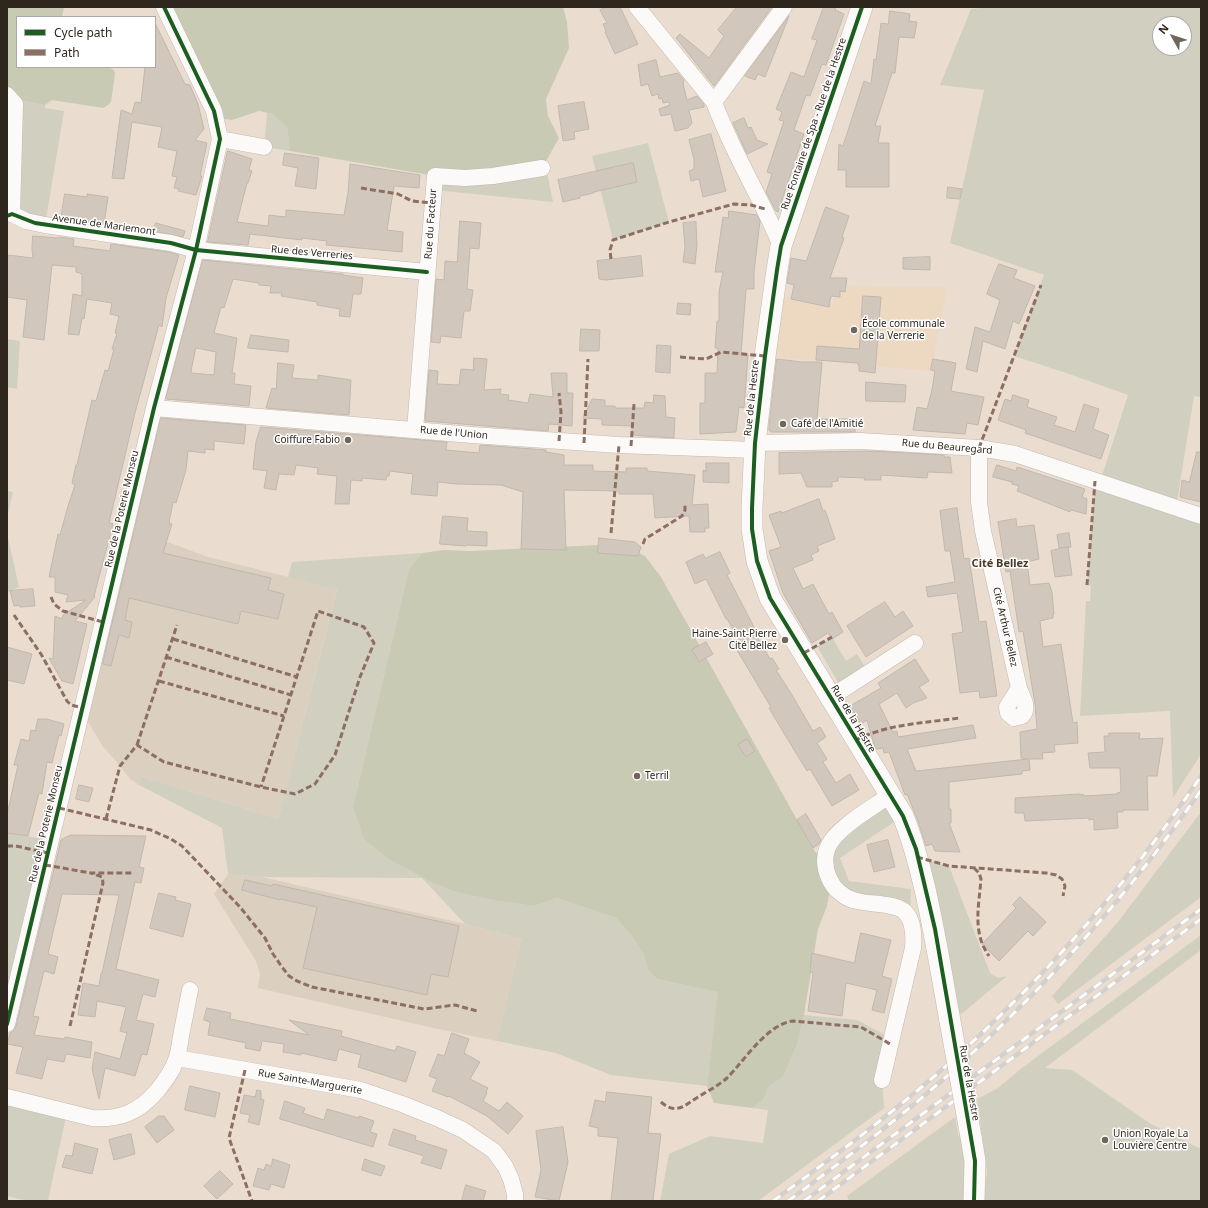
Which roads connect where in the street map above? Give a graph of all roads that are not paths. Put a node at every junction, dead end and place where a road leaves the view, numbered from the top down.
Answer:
1 (164, 7) edge
2 (637, 7) edge
3 (784, 7) edge
4 (862, 7) edge
5 (10, 98) edge
6 (714, 102) junction
7 (220, 139) junction
8 (264, 147) dead end
9 (542, 168) dead end
10 (781, 246) junction
11 (196, 250) junction
12 (428, 272) junction
13 (154, 408) junction
14 (415, 430) junction
15 (755, 447) junction
16 (979, 448) junction
17 (1201, 516) edge
18 (916, 643) dead end
19 (1018, 688) dead end
20 (831, 697) junction
21 (890, 795) junction
22 (190, 990) dead end
23 (7, 1024) edge
24 (177, 1058) junction
25 (882, 1080) dead end
26 (7, 1098) edge
27 (514, 1201) edge
28 (974, 1201) edge

1 - 7 street, Rue de la Poterie Monseu
2 - 6 street
3 - 6 street
4 - 10 street, Rue Fontaine de Spa - Rue de la Hestre
5 - 11 street, Avenue de Mariemont
6 - 10 street
7 - 8 street
7 - 11 street, Rue de la Poterie Monseu
9 - 12 street, Rue du Facteur
10 - 15 street, Rue de la Hestre
11 - 12 street, Rue des Verreries
11 - 13 street, Rue de la Poterie Monseu
12 - 14 street
13 - 14 street, Rue de l'Union
13 - 23 street, Rue de la Poterie Monseu
14 - 15 street, Rue de l'Union
15 - 16 street, Rue du Beauregard
15 - 20 street, Rue de la Hestre
16 - 17 street, Rue du Beauregard
16 - 19 street, Cité Arthur Bellez
18 - 20 street
20 - 21 street, Rue de la Hestre
21 - 25 street
21 - 28 street, Rue de la Hestre, bridge
22 - 24 street
24 - 26 street
24 - 27 street, Rue Sainte-Marguerite

